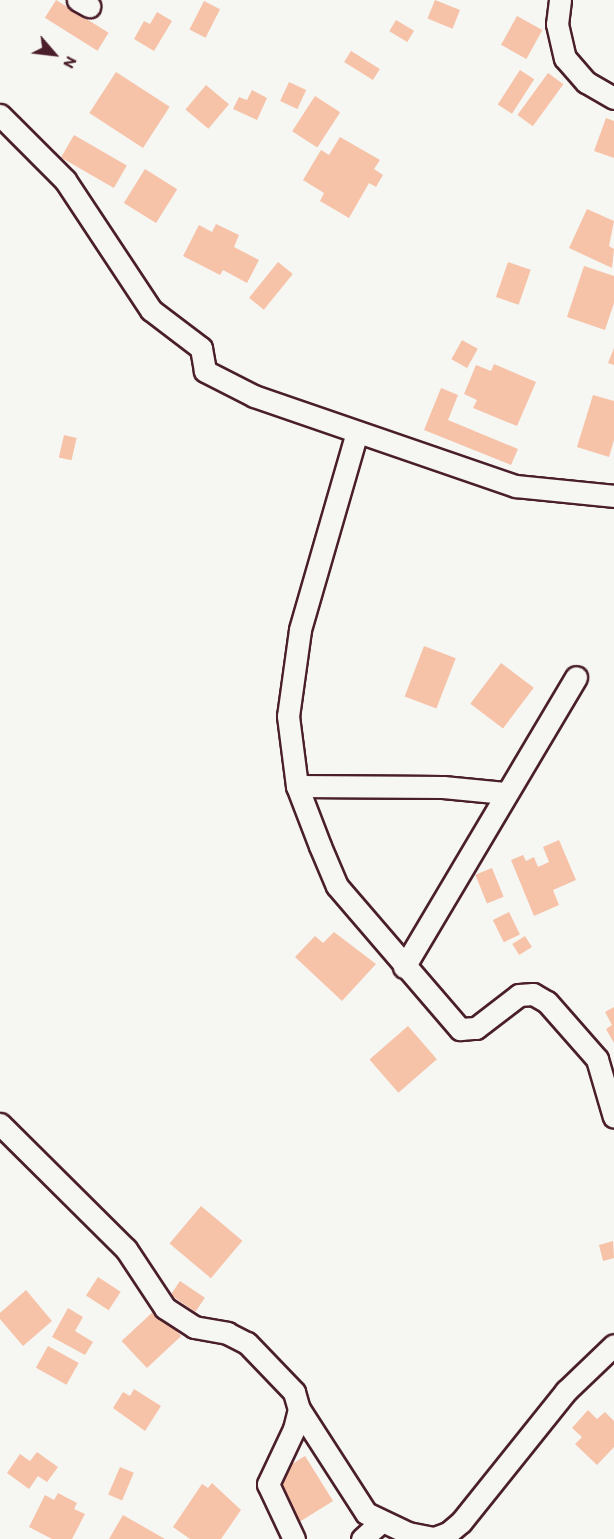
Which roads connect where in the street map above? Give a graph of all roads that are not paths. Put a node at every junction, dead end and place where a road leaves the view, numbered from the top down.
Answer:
1 (560, 0) edge
2 (614, 98) edge
3 (0, 115) edge
4 (357, 432) junction
5 (614, 496) edge
6 (576, 677) dead end
7 (297, 786) junction
8 (505, 794) junction
9 (404, 967) junction
10 (614, 1117) edge
11 (0, 1124) edge
12 (614, 1345) edge
13 (299, 1409) junction
14 (381, 1522) junction
15 (294, 1539) edge
16 (362, 1539) edge

1 - 2 street
3 - 4 street
4 - 5 street
4 - 7 street
6 - 8 street
7 - 8 street
7 - 9 street
8 - 9 street
9 - 10 street
11 - 13 street
12 - 14 street
13 - 14 street
13 - 15 street
14 - 16 street

